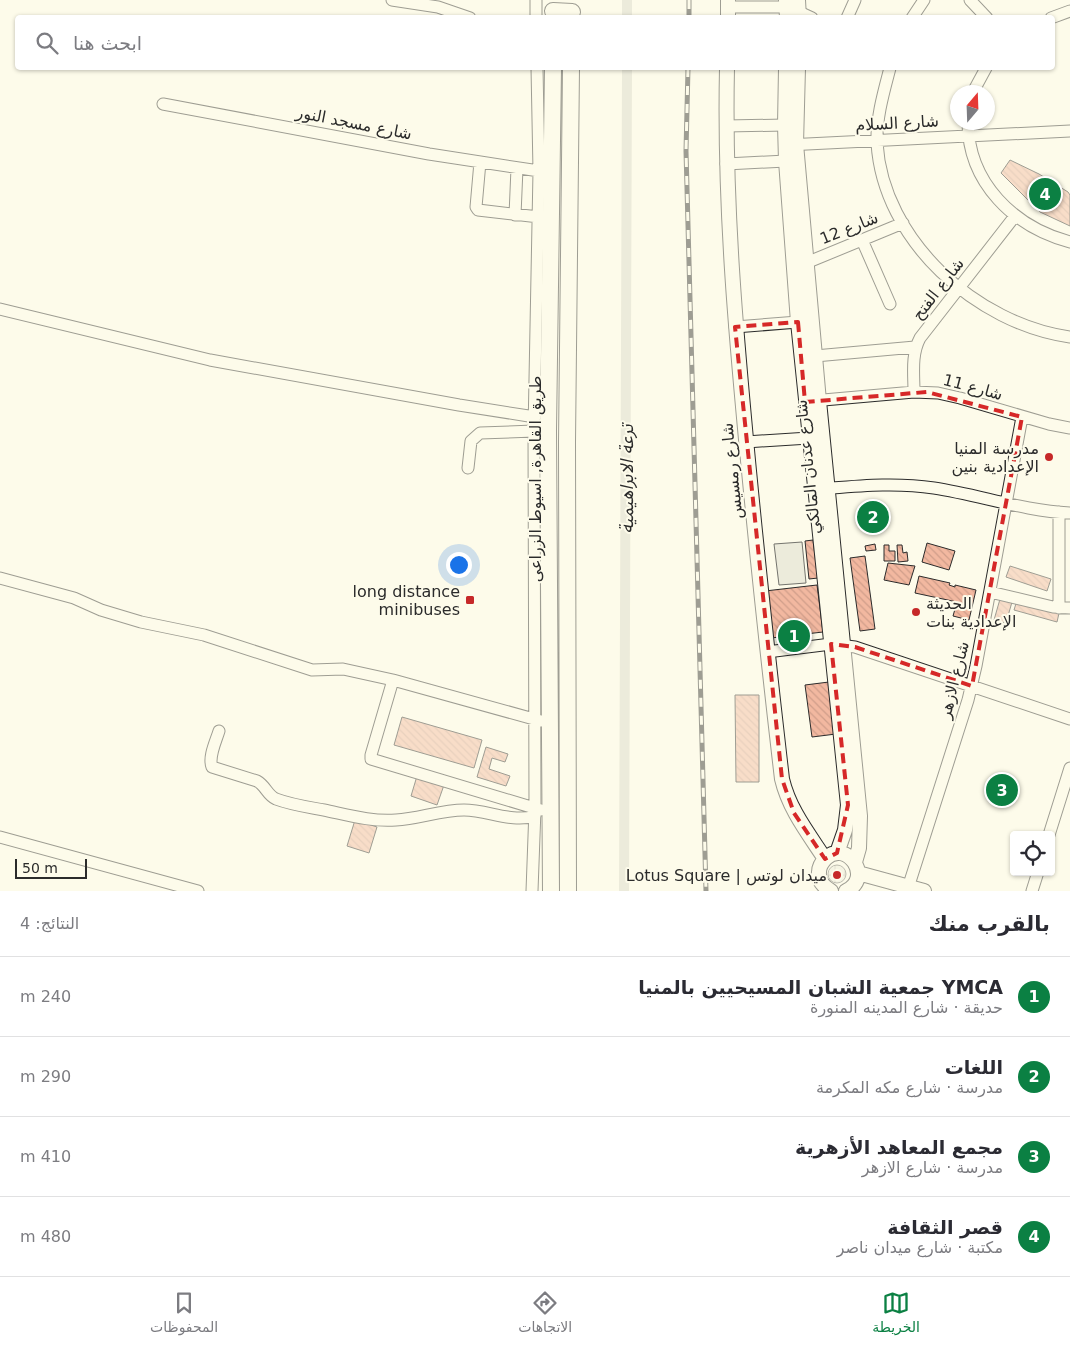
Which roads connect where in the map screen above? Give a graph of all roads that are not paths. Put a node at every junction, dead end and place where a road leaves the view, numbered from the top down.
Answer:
1 (392, 0) edge
2 (536, 0) edge
3 (855, 0) edge
4 (924, 0) edge
5 (970, 0) edge
6 (728, 8) edge
7 (793, 9) edge
8 (553, 10) edge
9 (572, 10) edge
10 (1070, 11) edge
11 (462, 15) edge
12 (536, 15) edge
13 (806, 15) edge
14 (848, 15) edge
15 (914, 15) edge
16 (984, 15) edge
17 (1055, 17) edge
18 (537, 70) edge
19 (552, 70) edge
20 (571, 70) edge
21 (727, 70) edge
22 (786, 70) edge
23 (798, 70) edge
24 (890, 70) edge
25 (985, 70) edge
26 (977, 85) edge
27 (163, 104) dead end
28 (785, 125) junction
29 (726, 126) junction
30 (968, 130) edge
31 (1070, 131) edge
32 (968, 136) junction
33 (877, 140) junction
34 (791, 144) junction
35 (786, 161) junction
36 (480, 162) junction
37 (726, 164) junction
38 (517, 168) junction
39 (539, 171) junction
40 (515, 215) junction
41 (1015, 216) junction
42 (538, 217) junction
43 (903, 223) junction
44 (862, 240) junction
45 (1070, 242) edge
46 (806, 263) junction
47 (959, 288) junction
48 (890, 304) dead end
49 (0, 309) edge
50 (798, 322) junction
51 (735, 327) junction
52 (1070, 337) edge
53 (915, 347) junction
54 (815, 356) junction
55 (914, 392) junction
56 (812, 401) junction
57 (1022, 417) junction
58 (539, 426) junction
59 (1070, 428) edge
60 (567, 431) junction
61 (810, 438) junction
62 (746, 442) junction
63 (468, 468) dead end
64 (822, 489) junction
65 (1006, 504) junction
66 (1065, 513) edge
67 (0, 578) edge
68 (990, 592) junction
69 (1065, 608) edge
70 (838, 645) junction
71 (767, 652) junction
72 (393, 680) junction
73 (972, 686) junction
74 (1070, 719) edge
75 (542, 721) junction
76 (219, 731) dead end
77 (1070, 768) edge
78 (540, 812) junction
79 (1050, 831) edge
80 (0, 837) edge
81 (831, 856) junction
82 (857, 868) junction
83 (1037, 876) edge
84 (819, 885) edge
85 (908, 889) edge
86 (851, 890) edge
87 (198, 891) edge
88 (532, 891) edge
89 (551, 891) edge
90 (568, 891) edge
91 (831, 891) edge
92 (924, 891) edge
93 (1032, 891) edge

1 - 11 street
2 - 12 street
3 - 14 street
4 - 15 street
5 - 16 street
6 - 7 street
7 - 13 street
8 - 9 highway
10 - 17 street
18 - 39 street, طريق القاهرة, اسيوط الزراعى
19 - 58 highway, طريق القاهرة, اسيوط الزراعى
20 - 60 highway, طريق القاهرة, اسيوط الزراعى
21 - 29 main road, شارع رمسيس
22 - 28 main road, شارع عدنان المالكي
23 - 34 main road, شارع عدنان المالكي
24 - 33 street
25 - 26 street
27 - 36 street, شارع مسجد النور
28 - 29 street
28 - 34 main road, شارع عدنان المالكي
29 - 37 main road, شارع رمسيس
30 - 32 street
31 - 32 street, شارع السلام
32 - 33 street, شارع السلام
32 - 41 street
33 - 34 street, شارع السلام
33 - 43 street
34 - 35 main road, شارع عدنان المالكي
34 - 46 main road, شارع عدنان المالكي
35 - 37 street
35 - 50 main road, شارع عدنان المالكي
36 - 38 street, شارع مسجد النور
36 - 40 street
37 - 51 main road, شارع رمسيس
38 - 39 street, شارع مسجد النور
38 - 40 street
39 - 42 street, طريق القاهرة, اسيوط الزراعى
40 - 42 street
41 - 45 street
41 - 47 street, شارع الفتح
42 - 58 street, طريق القاهرة, اسيوط الزراعى
43 - 44 street, شارع 12
43 - 47 street
44 - 46 street, شارع 12
44 - 48 street
46 - 54 main road, شارع عدنان المالكي
47 - 52 street
47 - 53 street, شارع الفتح
49 - 58 street
50 - 51 street
50 - 56 main road, شارع عدنان المالكي
51 - 62 main road, شارع رمسيس
53 - 54 street
53 - 55 street
54 - 56 main road, شارع عدنان المالكي
55 - 56 street, شارع 11
55 - 57 street, شارع 11
56 - 61 main road, شارع عدنان المالكي
56 - 64 main road, شارع عدنان المالكي
57 - 59 street, شارع 11
57 - 65 street, شارع الازهر
58 - 60 highway
58 - 63 street
58 - 75 highway, طريق القاهرة, اسيوط الزراعى
60 - 90 highway, طريق القاهرة, اسيوط الزراعى
61 - 62 street
61 - 64 main road, شارع عدنان المالكي
62 - 71 main road, شارع رمسيس
64 - 65 street
64 - 70 main road, شارع عدنان المالكي
65 - 66 street
65 - 68 street, شارع الازهر
66 - 69 street
67 - 72 street
68 - 69 street
68 - 73 street, شارع الازهر
70 - 71 street
70 - 73 street
70 - 81 main road, شارع عدنان المالكي
70 - 82 main road, شارع عدنان المالكي
71 - 81 main road, شارع رمسيس
72 - 75 street
72 - 78 street
73 - 74 street
73 - 85 street, شارع الازهر
75 - 78 highway, طريق القاهرة, اسيوط الزراعى
76 - 78 street
77 - 79 street
78 - 88 street, طريق القاهرة, اسيوط الزراعى
78 - 89 highway, طريق القاهرة, اسيوط الزراعى
80 - 87 street
81 - 82 main road
81 - 84 main road, شارع عدنان المالكي
82 - 85 main road
82 - 86 main road, شارع عدنان المالكي
83 - 93 street
84 - 91 main road
85 - 92 main road

